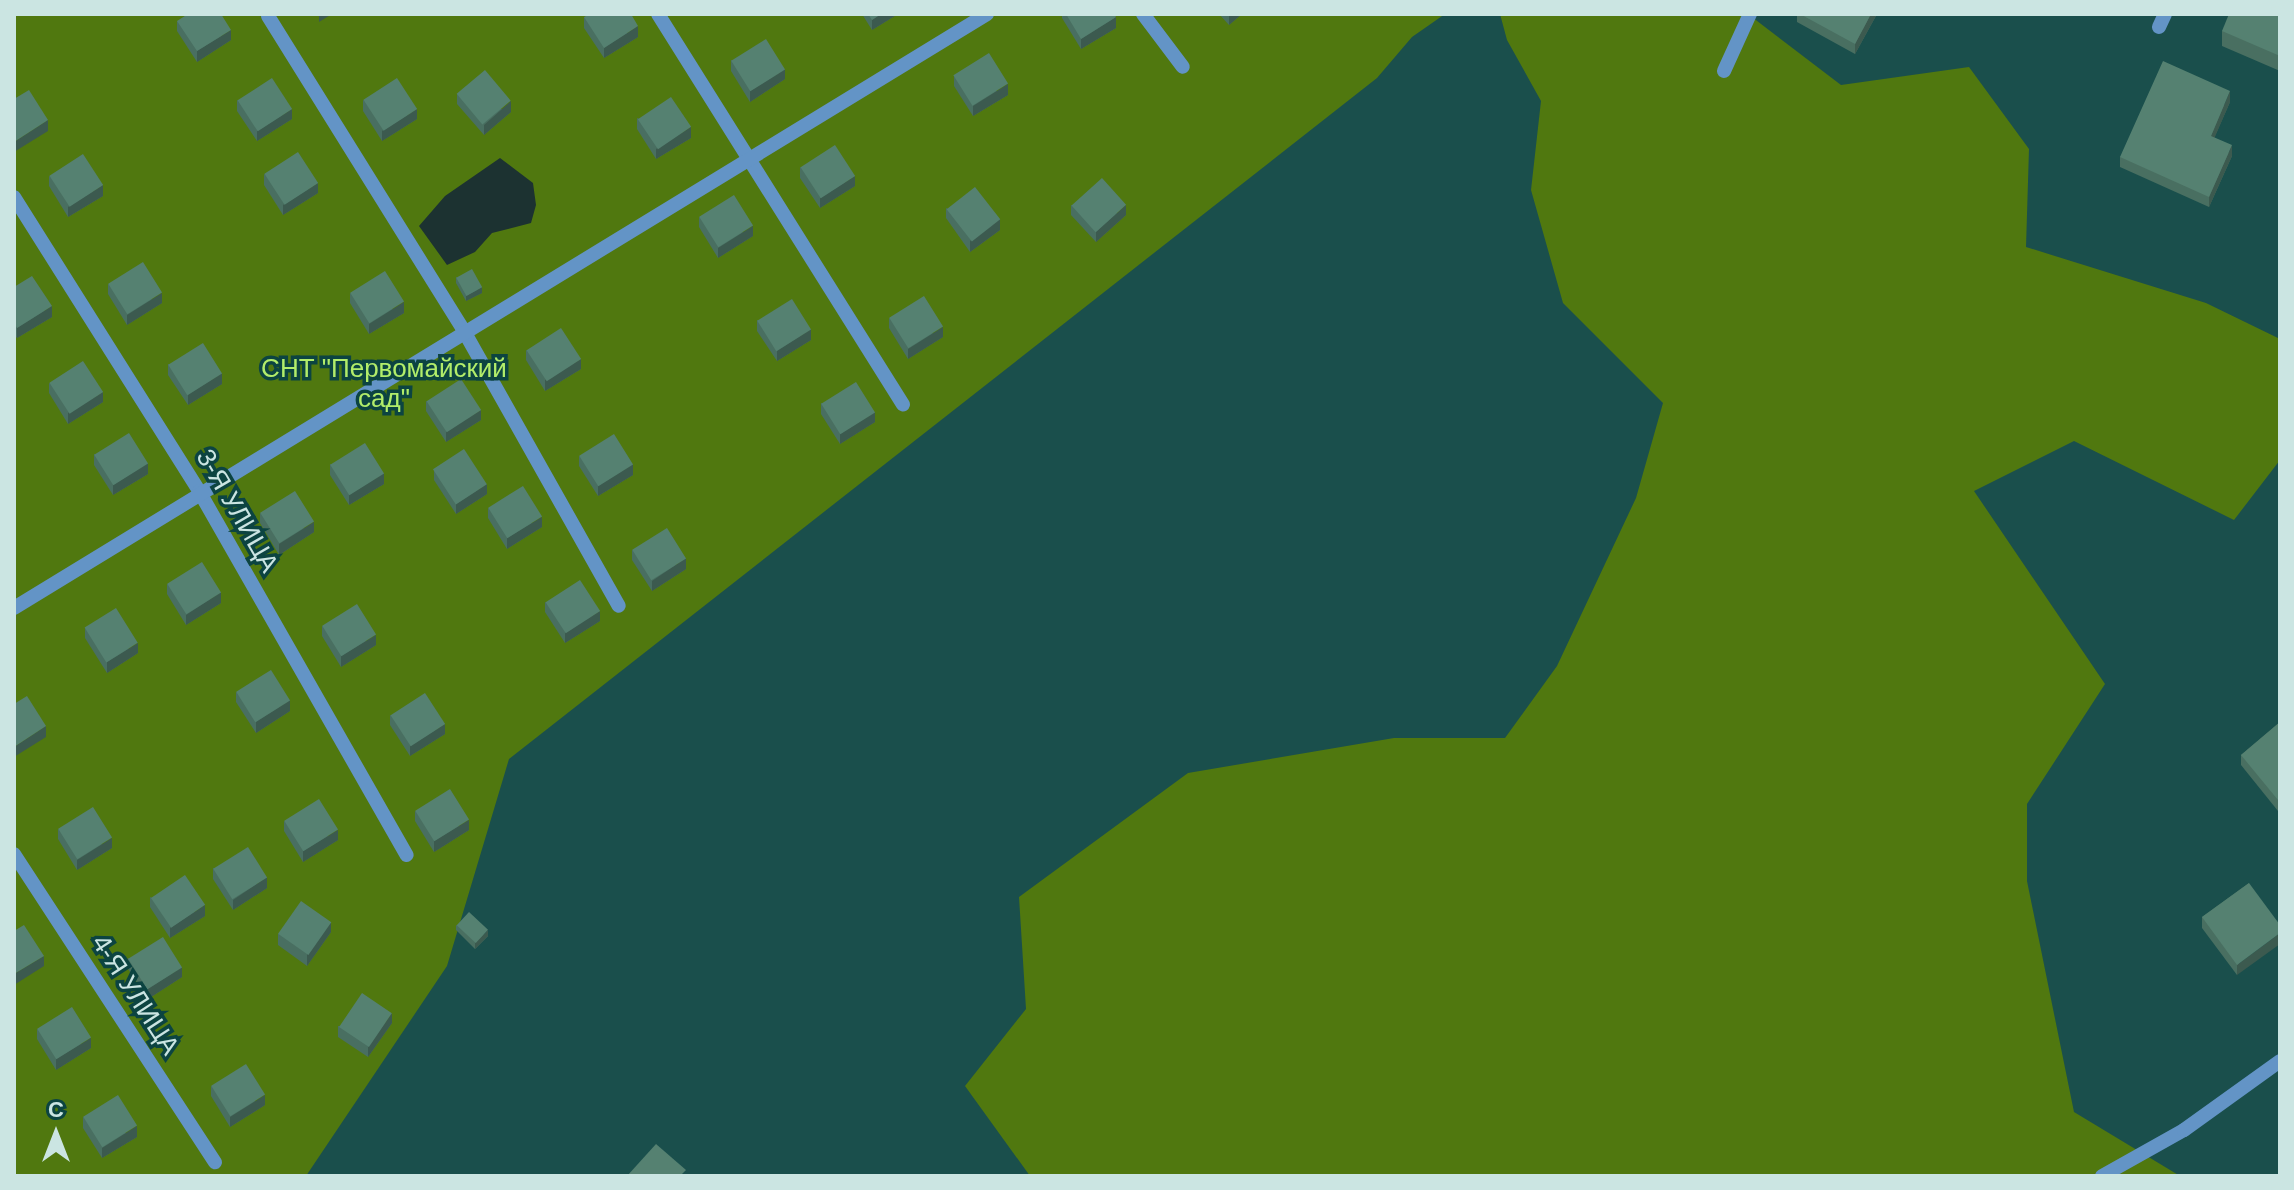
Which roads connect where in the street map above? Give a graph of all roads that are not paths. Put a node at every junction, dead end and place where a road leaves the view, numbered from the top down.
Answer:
1 (658, 14) edge
2 (987, 14) edge
3 (1143, 14) edge
4 (1750, 14) edge
5 (268, 16) dead end
6 (1183, 67) dead end
7 (1724, 71) dead end
8 (750, 157) junction
9 (14, 197) edge
10 (465, 333) junction
11 (903, 404) dead end
12 (199, 491) junction
13 (619, 606) dead end
14 (14, 608) edge
15 (14, 854) edge
16 (407, 855) dead end
17 (2280, 1061) edge
18 (215, 1162) dead end
19 (2102, 1176) edge

1 - 8 street
2 - 8 street
3 - 6 street
4 - 7 street
5 - 10 street
8 - 10 street
8 - 11 street
9 - 12 street, 3-Я УЛИЦА
10 - 12 street
10 - 13 street
12 - 14 street
12 - 16 street, 3-Я УЛИЦА
15 - 18 street, 4-Я УЛИЦА
17 - 19 street

